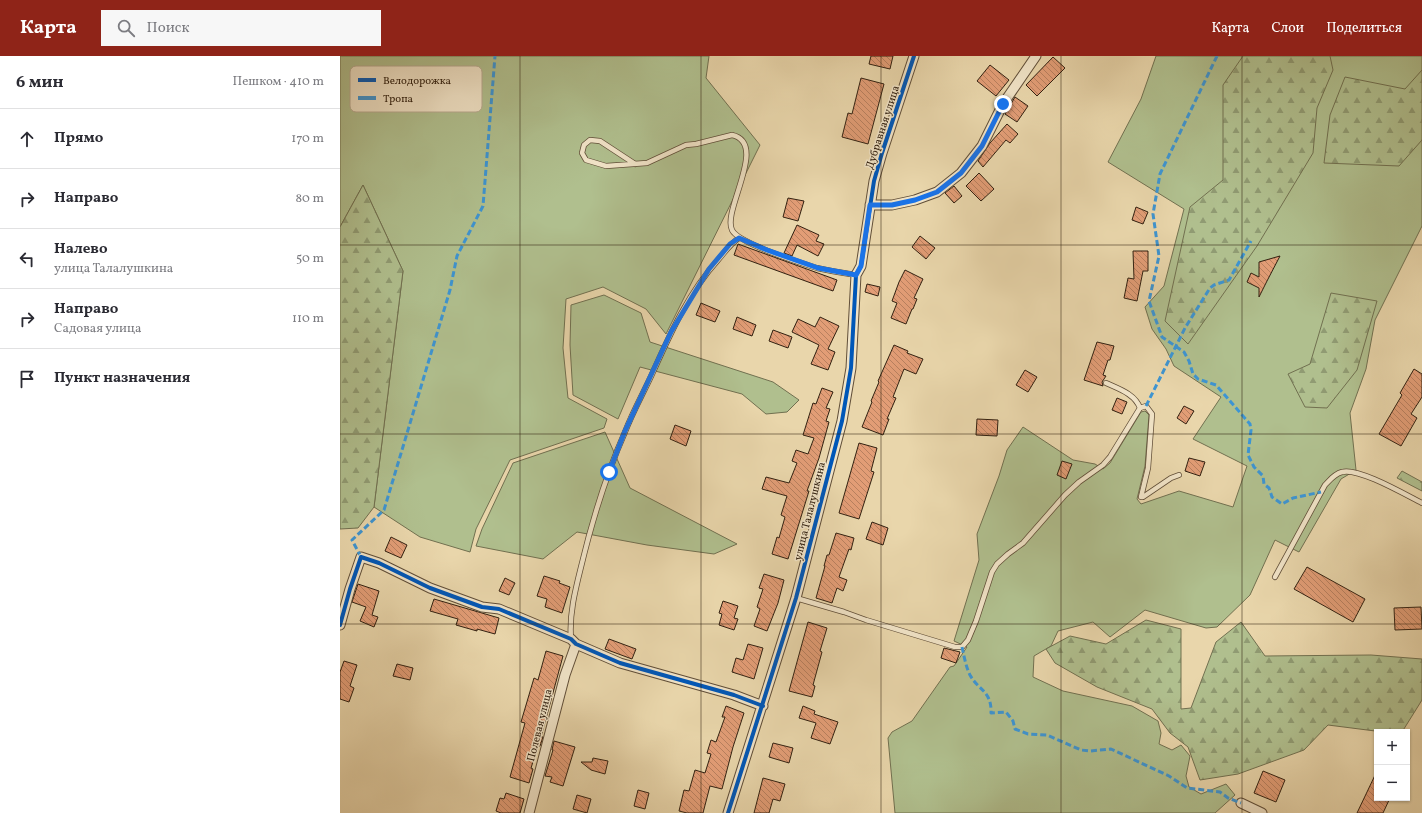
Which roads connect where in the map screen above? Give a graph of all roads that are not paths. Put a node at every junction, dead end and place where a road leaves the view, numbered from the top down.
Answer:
1 (914, 56) edge
2 (1036, 56) edge
3 (636, 164) junction
4 (870, 205) junction
5 (739, 238) junction
6 (856, 275) junction
7 (1106, 383) dead end
8 (1140, 408) junction
9 (1179, 476) dead end
10 (1422, 503) edge
11 (1275, 577) dead end
12 (796, 598) junction
13 (340, 625) edge
14 (574, 641) junction
15 (763, 706) junction
16 (1241, 803) dead end
17 (529, 813) edge
18 (728, 813) edge
19 (1262, 813) edge

1 - 4 street, Дубравная улица
2 - 4 street
3 - 3 lane
3 - 5 lane
4 - 6 street, улица Талалушкина
5 - 6 lane
5 - 14 lane
6 - 12 street, улица Талалушкина
7 - 8 lane
8 - 9 lane
8 - 12 lane
10 - 11 lane
12 - 15 street, улица Талалушкина
13 - 14 street
14 - 15 street
14 - 17 street, Полевая улица
15 - 18 street, улица Талалушкина
16 - 19 street

